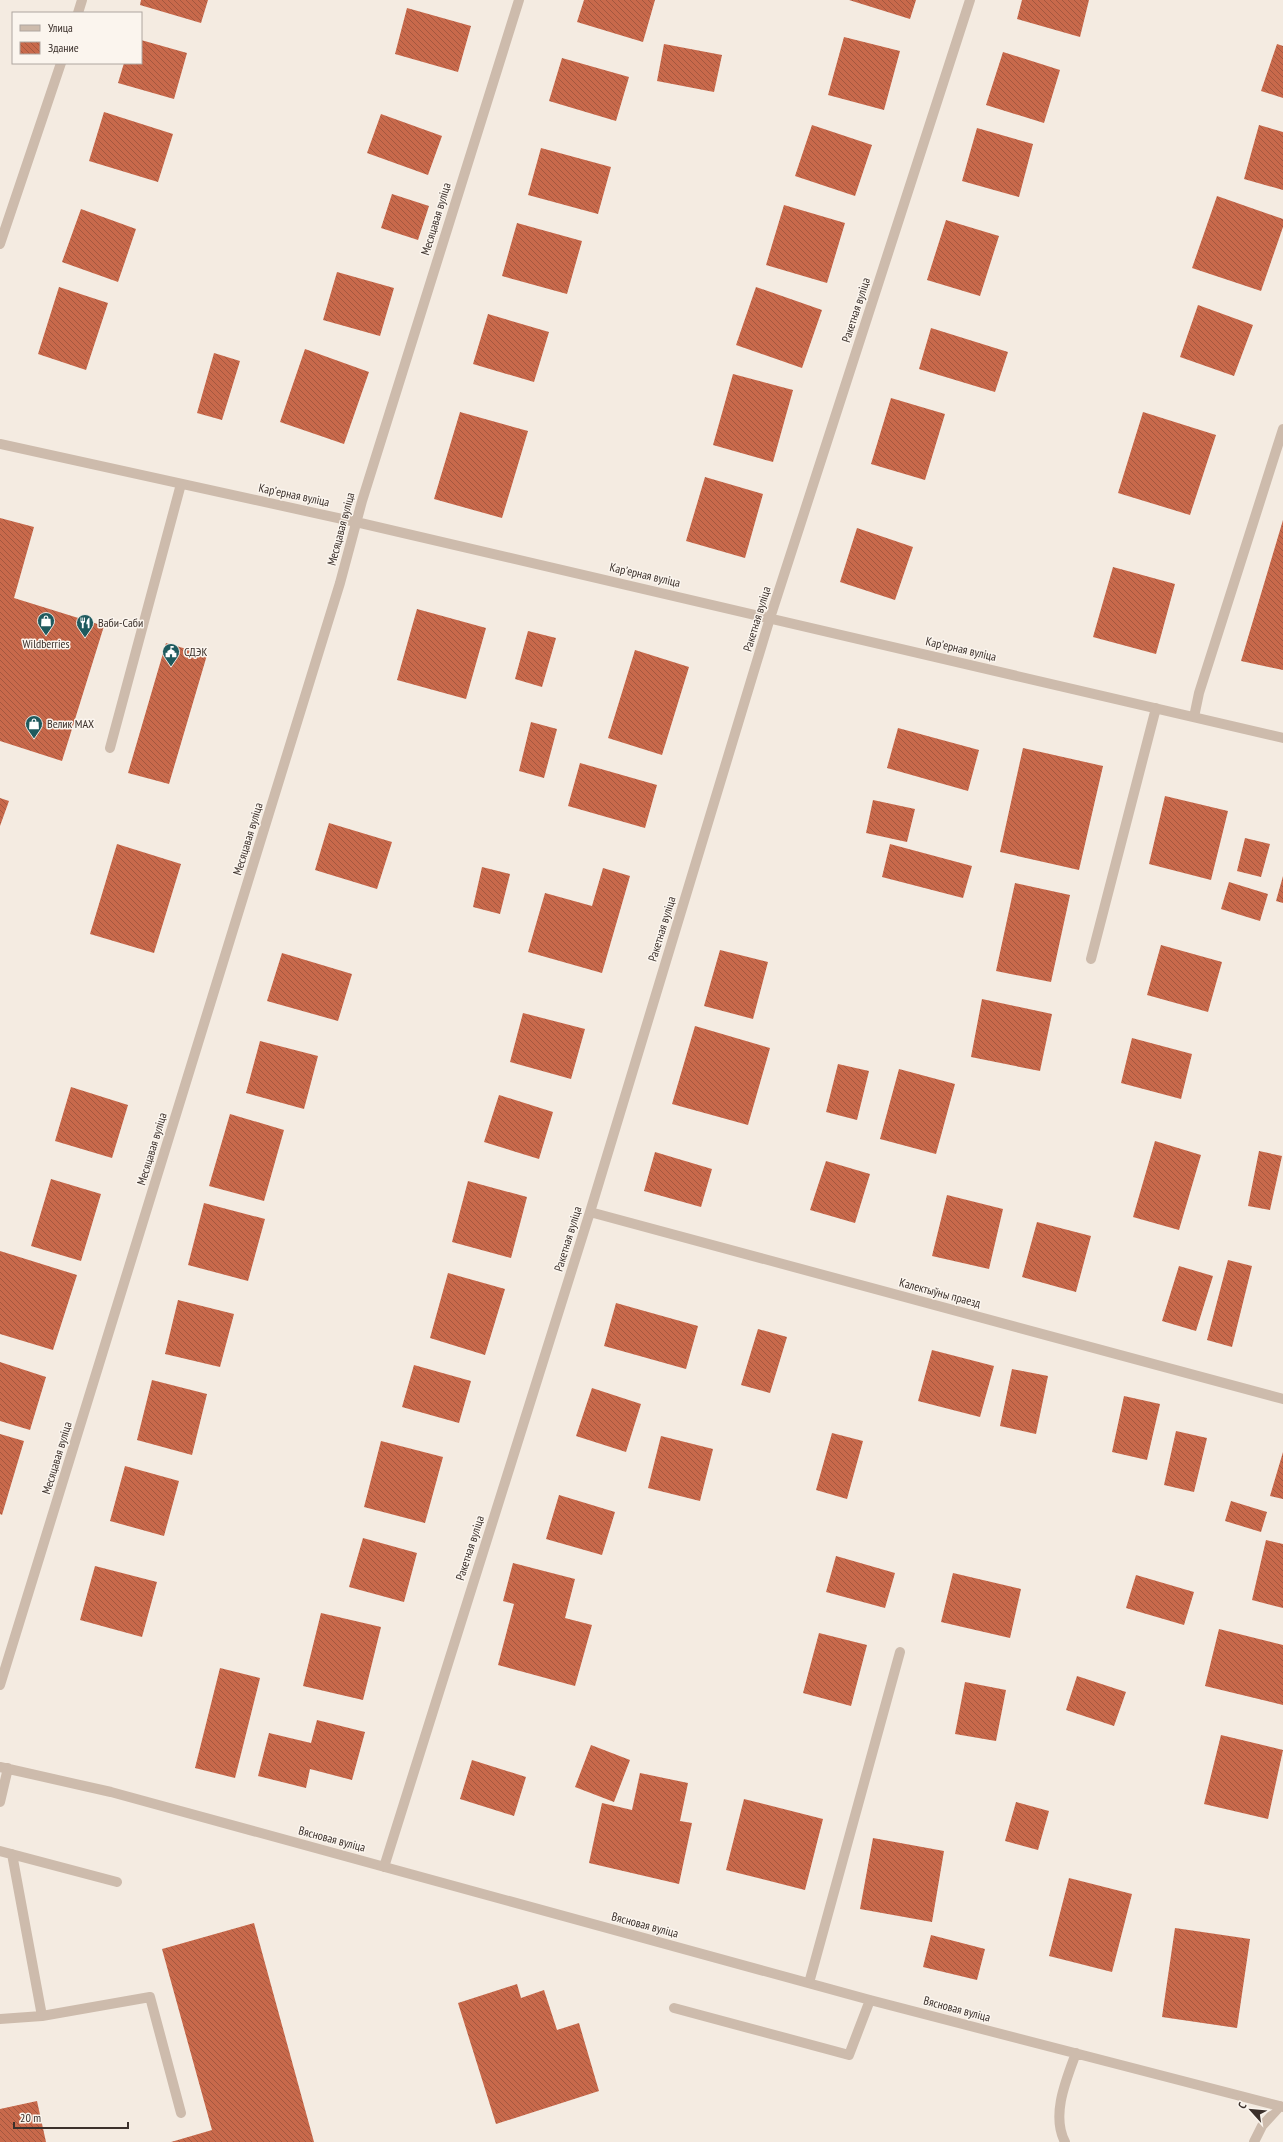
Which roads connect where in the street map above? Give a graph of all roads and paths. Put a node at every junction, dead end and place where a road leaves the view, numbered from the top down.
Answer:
1 (82, 0) edge
2 (518, 0) edge
3 (970, 0) edge
4 (78, 12) edge
5 (61, 64) edge
6 (0, 244) edge
7 (1283, 429) edge
8 (0, 444) edge
9 (181, 484) junction
10 (356, 522) junction
11 (770, 618) junction
12 (1156, 708) junction
13 (1194, 717) junction
14 (1283, 738) edge
15 (110, 748) dead end
16 (1092, 959) dead end
17 (590, 1212) junction
18 (1283, 1399) edge
19 (900, 1652) dead end
20 (0, 1685) edge
21 (4, 1768) edge
22 (0, 1802) edge
23 (0, 1850) edge
24 (12, 1854) junction
25 (384, 1867) junction
26 (117, 1882) dead end
27 (810, 1983) junction
28 (870, 2000) junction
29 (674, 2008) dead end
30 (42, 2016) junction
31 (0, 2019) edge
32 (1076, 2053) junction
33 (1281, 2106) edge
34 (181, 2113) dead end
35 (1065, 2142) edge
36 (1254, 2142) edge

1 - 4 street
2 - 10 street, Месяцавая вуліца
3 - 11 street, Ракетная вуліца
5 - 6 street
7 - 13 street
8 - 9 street, Карʼерная вуліца
9 - 10 street, Карʼерная вуліца
9 - 15 street
10 - 11 street, Карʼерная вуліца
10 - 20 street, Месяцавая вуліца
11 - 12 street, Карʼерная вуліца
11 - 17 street, Ракетная вуліца
12 - 13 street, Карʼерная вуліца
12 - 16 street
13 - 14 street, Карʼерная вуліца
17 - 18 street, Калектыўны праезд
17 - 25 street, Ракетная вуліца
19 - 27 street
21 - 22 street
21 - 25 street, Вясновая вуліца
23 - 24 street
24 - 26 street
24 - 30 street
25 - 27 street, Вясновая вуліца
27 - 28 street, Вясновая вуліца
28 - 29 street
28 - 32 street, Вясновая вуліца
30 - 31 street
30 - 34 street
32 - 33 street, Вясновая вуліца
32 - 35 street
33 - 36 street

